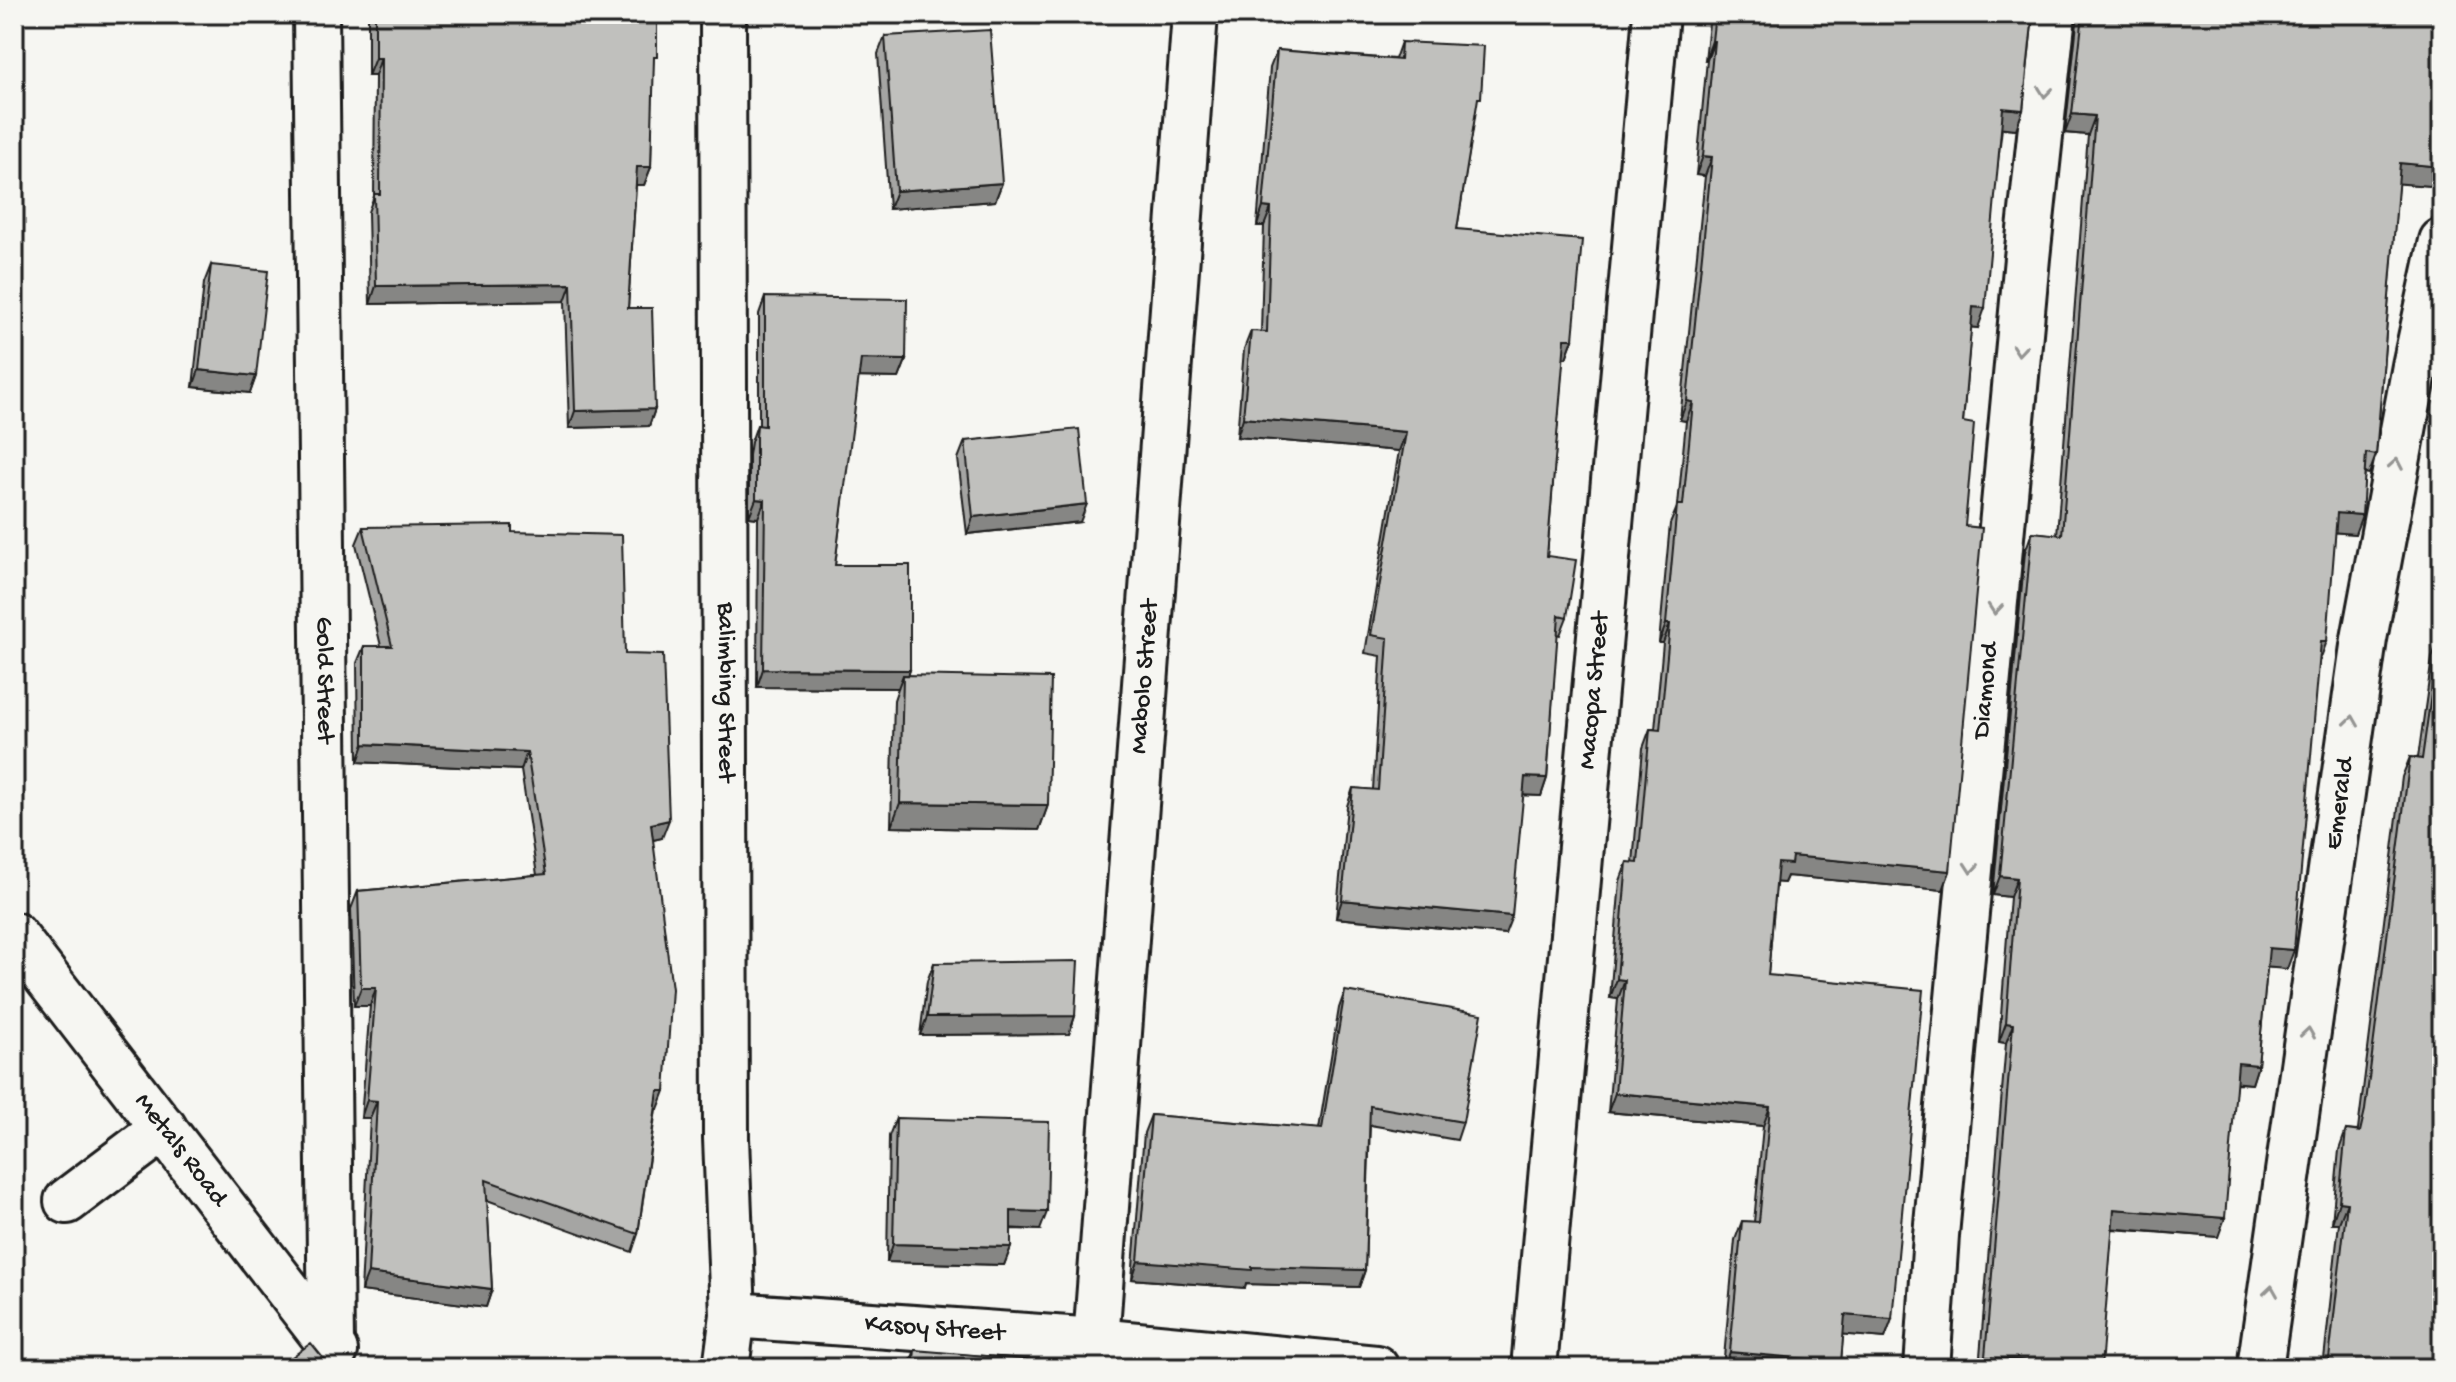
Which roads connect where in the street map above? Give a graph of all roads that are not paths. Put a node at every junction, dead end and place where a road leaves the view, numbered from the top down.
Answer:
1 (316, 14) edge
2 (723, 14) edge
3 (1195, 14) edge
4 (1656, 14) edge
5 (2053, 14) edge
6 (2442, 241) edge
7 (14, 935) edge
8 (164, 1128) junction
9 (67, 1201) dead end
10 (733, 1315) junction
11 (1096, 1341) junction
12 (338, 1357) edge
13 (726, 1368) edge
14 (1376, 1368) edge
15 (1534, 1368) edge
16 (1927, 1368) edge
17 (2260, 1368) edge

1 - 12 street, Gold Street
2 - 10 street, Balimbing Street
3 - 11 street, Mabolo Street
4 - 15 street, Macopa Street
5 -> 16 street, Diamond
17 -> 6 street, Emerald
7 - 8 street, Metals Road
8 - 9 street
8 - 12 street, Metals Road
10 - 11 street, Kasoy Street
10 - 13 street, Balimbing Street
11 - 14 street, Kasoy Street

